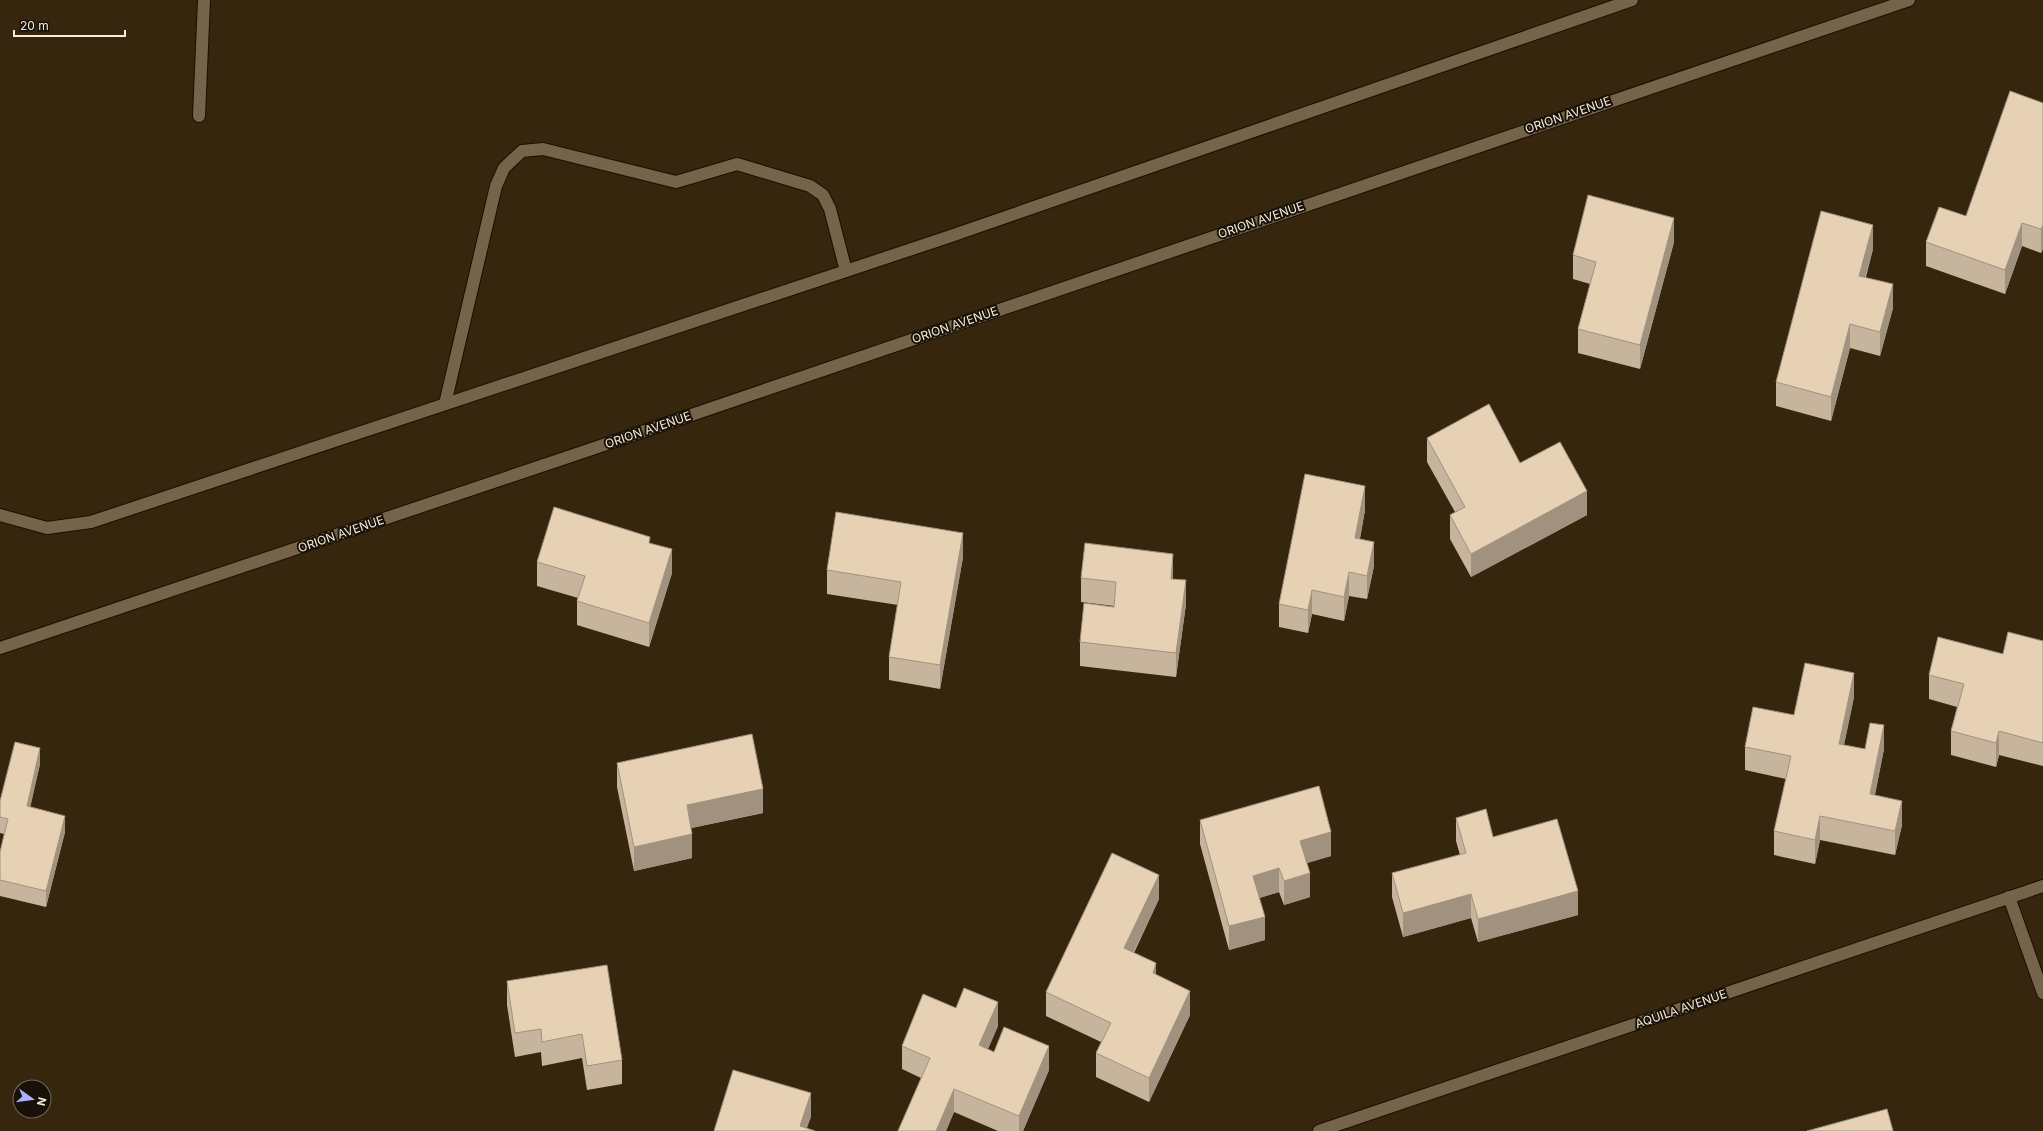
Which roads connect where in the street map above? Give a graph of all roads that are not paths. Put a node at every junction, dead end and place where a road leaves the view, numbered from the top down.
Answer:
1 (204, 0) edge
2 (1632, 0) edge
3 (1909, 0) edge
4 (199, 116) dead end
5 (846, 271) junction
6 (445, 404) junction
7 (0, 515) edge
8 (0, 648) edge
9 (2043, 886) edge
10 (2009, 897) junction
11 (2043, 993) edge
12 (1319, 1131) edge

1 - 4 street
2 - 5 street
3 - 8 street, ORION AVENUE
5 - 6 street
5 - 6 street
6 - 7 street
9 - 10 street, AQUILA AVENUE
10 - 11 street
10 - 12 street, AQUILA AVENUE

